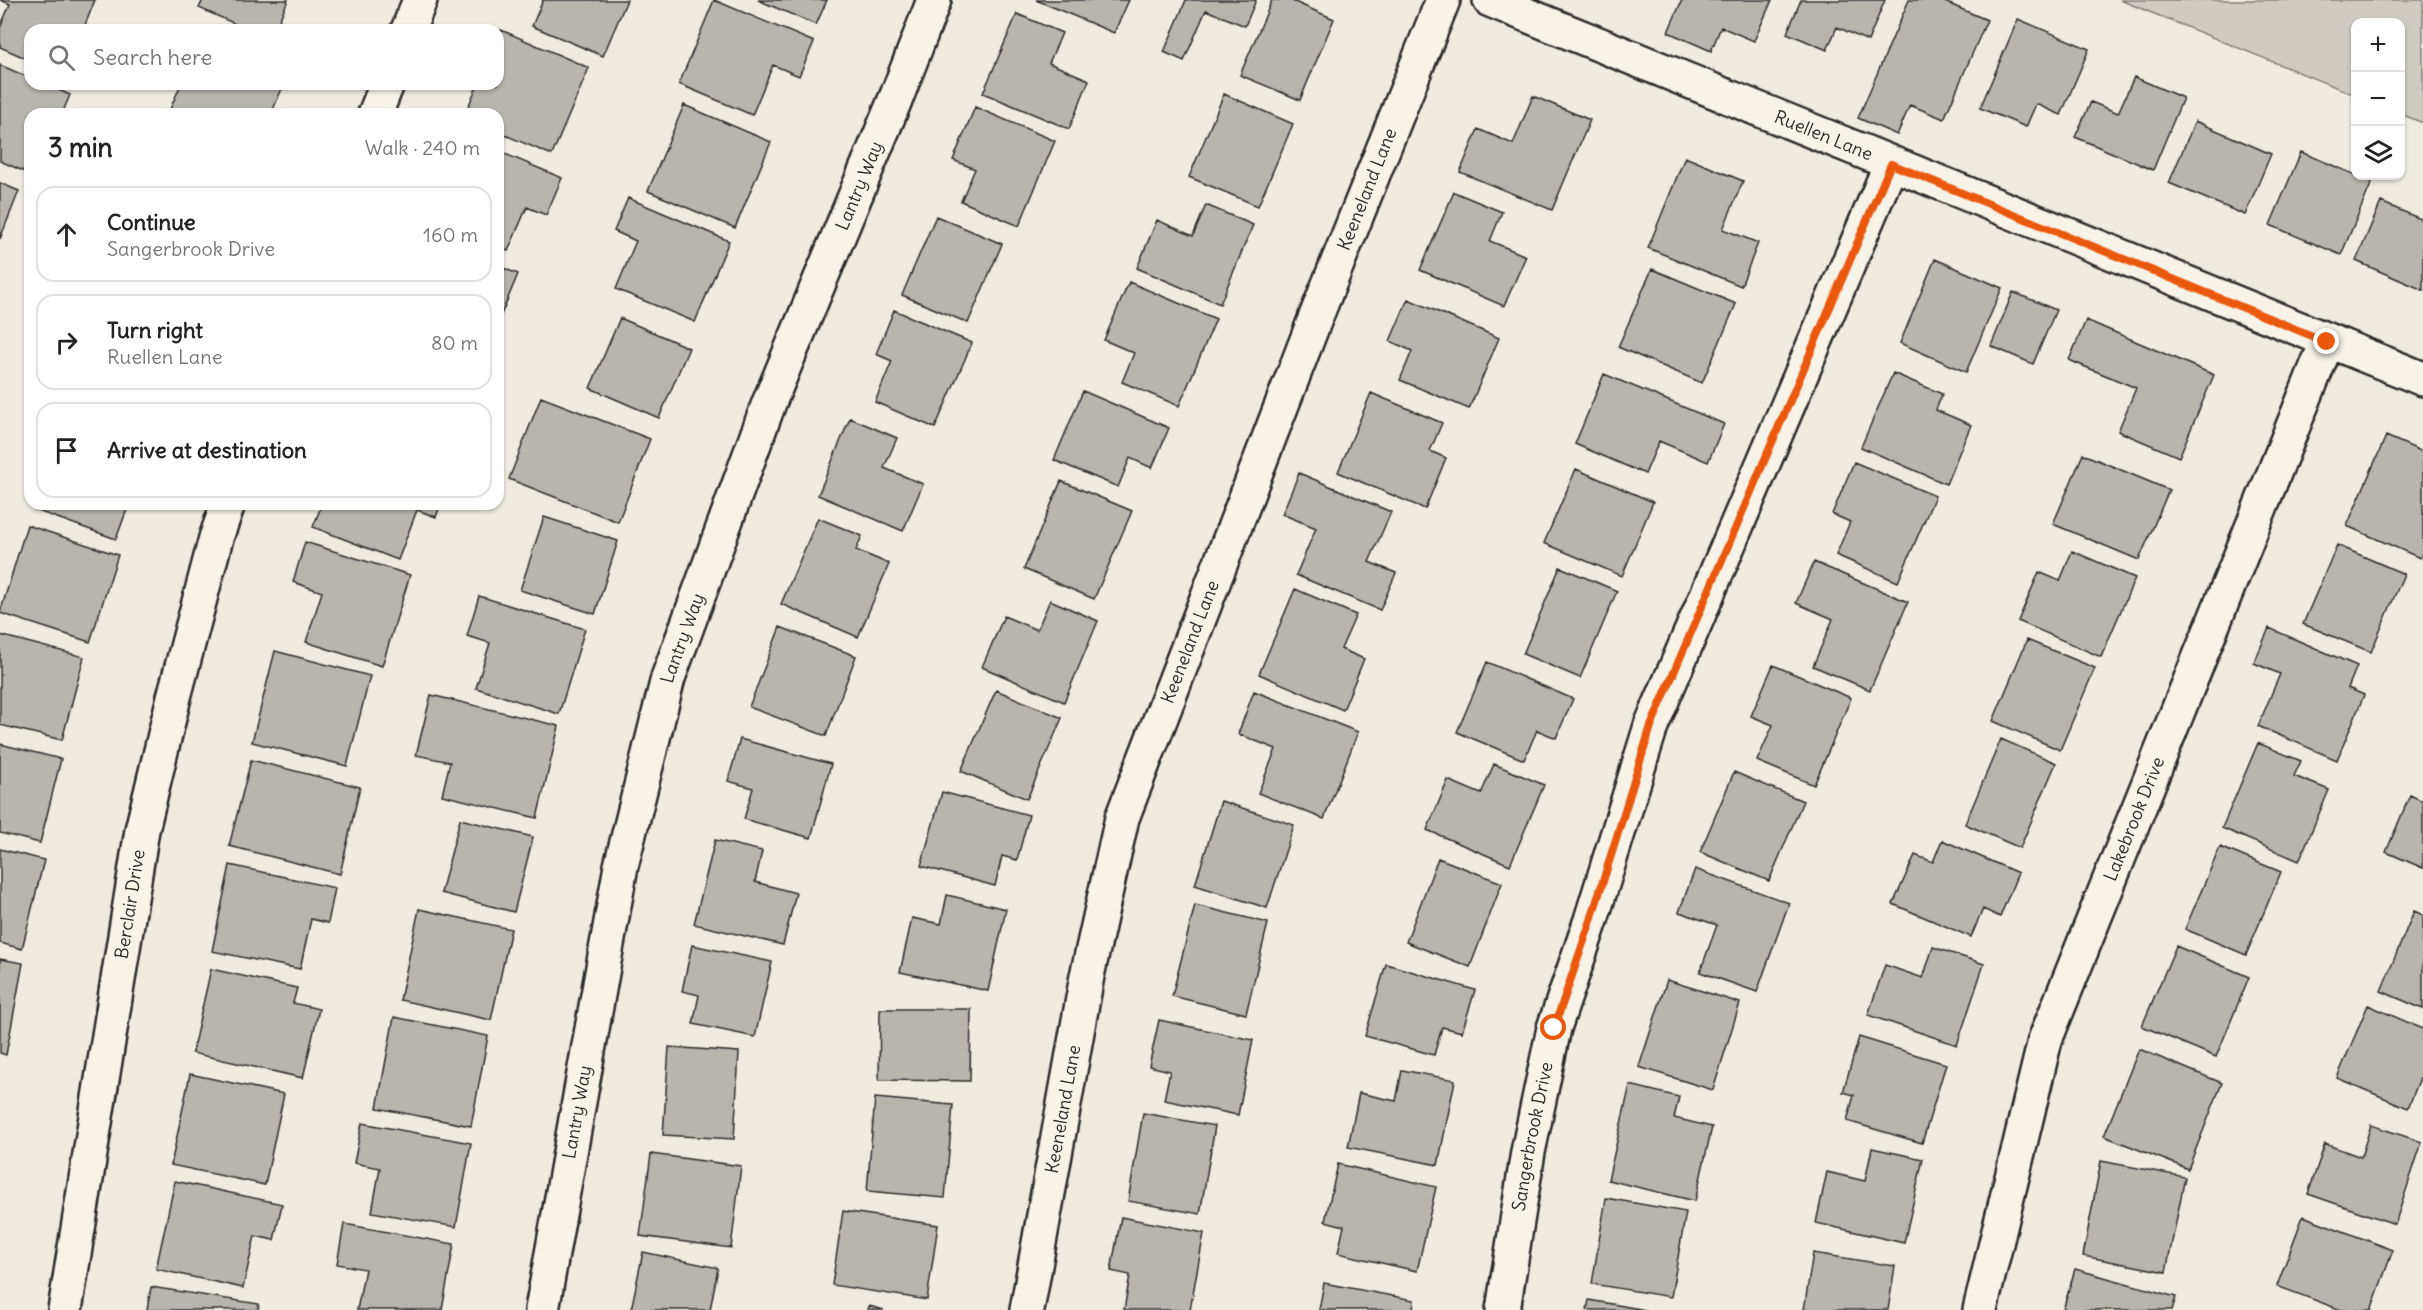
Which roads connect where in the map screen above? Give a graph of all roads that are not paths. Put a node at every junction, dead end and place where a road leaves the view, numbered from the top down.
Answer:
1 (420, 0) edge
2 (934, 0) edge
3 (1443, 0) edge
4 (1490, 0) edge
5 (410, 24) edge
6 (385, 90) edge
7 (377, 108) edge
8 (1891, 164) junction
9 (2327, 342) junction
10 (2423, 379) edge
11 (226, 510) edge
12 (65, 1310) edge
13 (542, 1310) edge
14 (1027, 1310) edge
15 (1503, 1310) edge
16 (1980, 1310) edge

1 - 5 street
2 - 13 street, Lantry Way
3 - 14 street, Keeneland Lane
4 - 8 street, Ruellen Lane
6 - 7 street
8 - 9 street, Ruellen Lane
8 - 15 street, Sangerbrook Drive
9 - 10 street, Ruellen Lane
9 - 16 street, Lakebrook Drive
11 - 12 street, Berclair Drive

